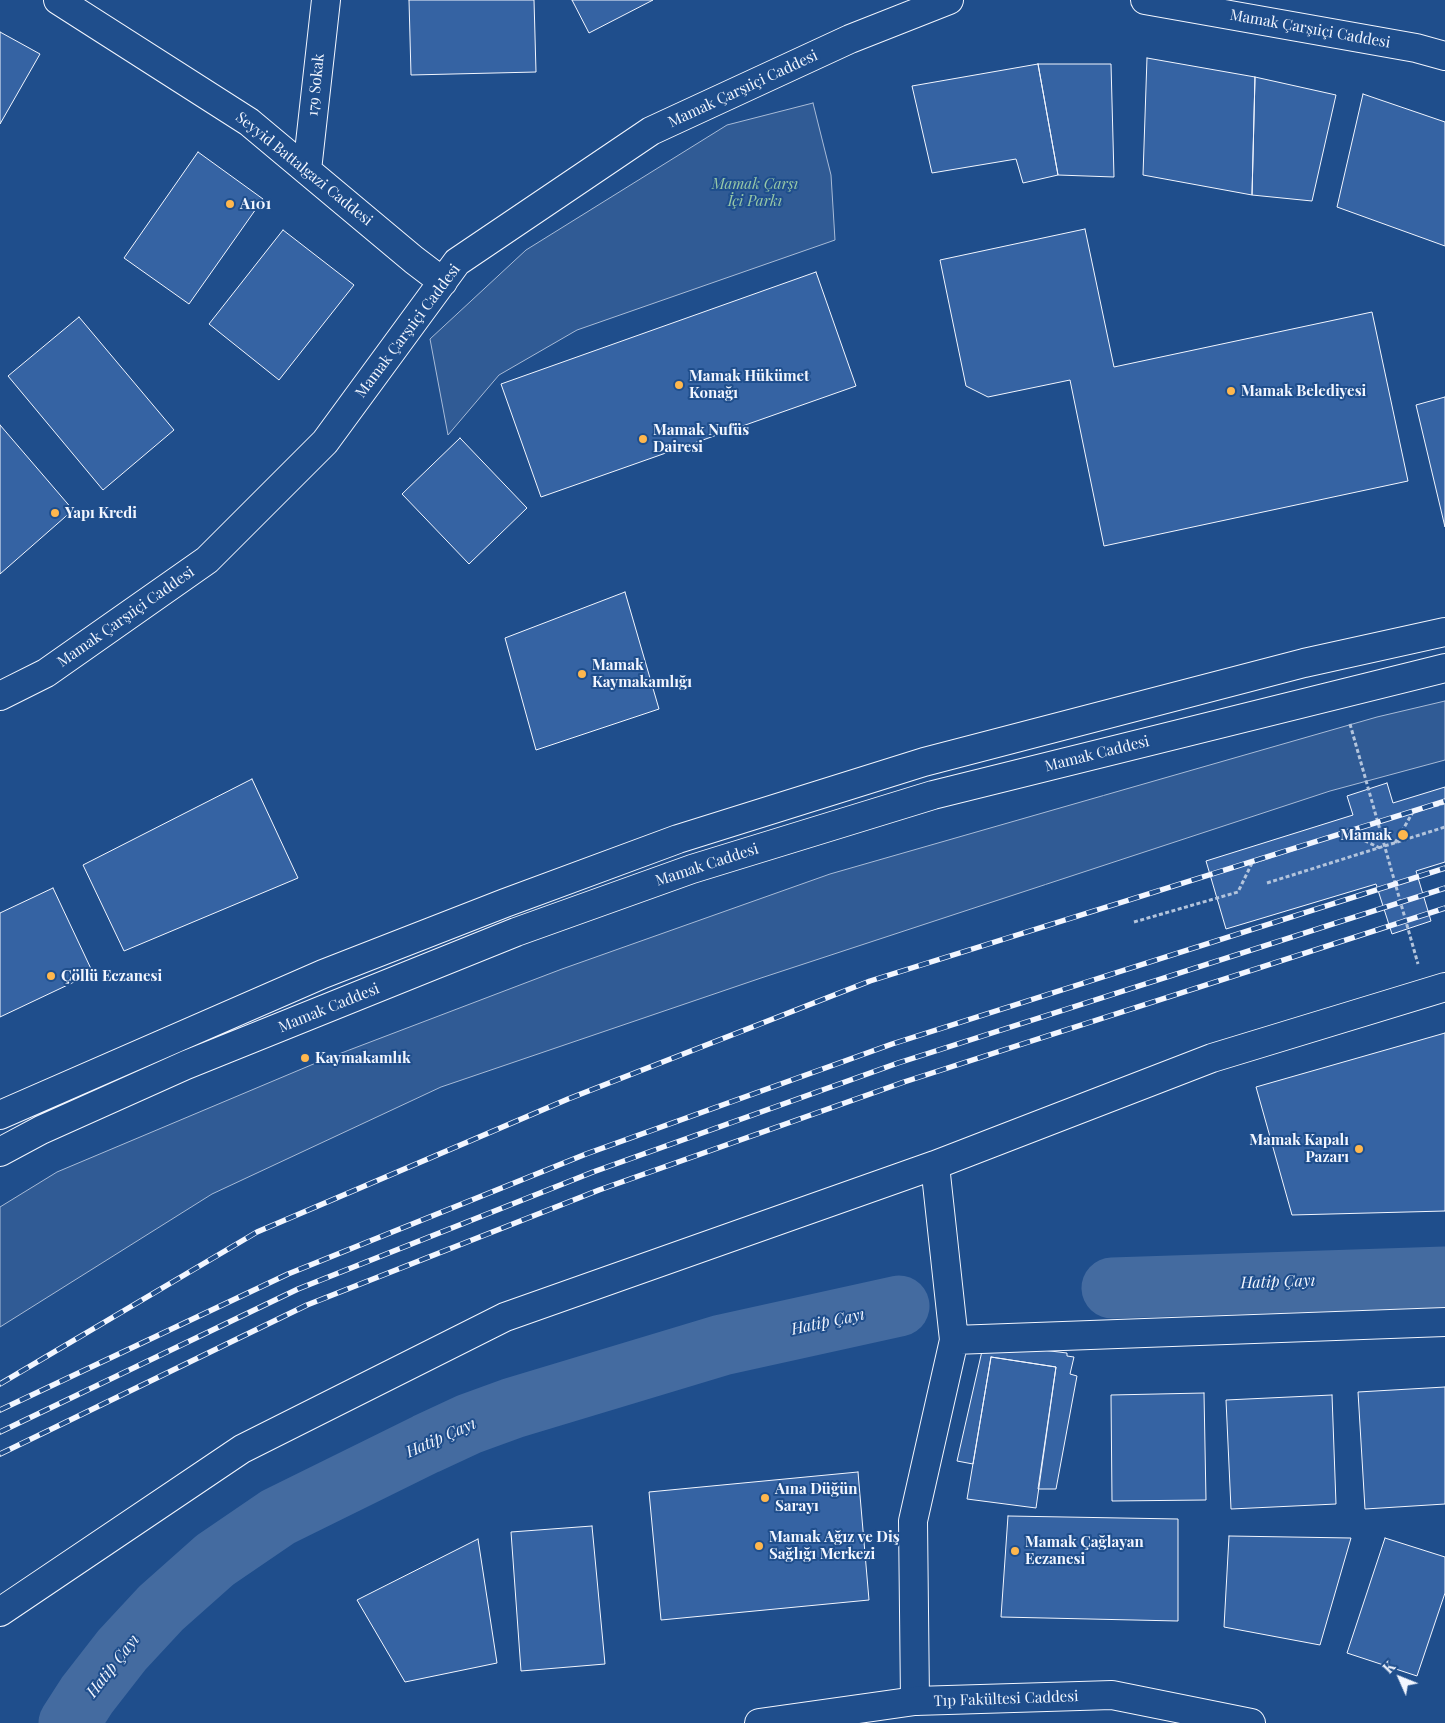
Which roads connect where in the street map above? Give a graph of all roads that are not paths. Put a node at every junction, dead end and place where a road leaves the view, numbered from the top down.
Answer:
1 (58, 0) edge
2 (326, 0) edge
3 (949, 0) edge
4 (1145, 0) edge
5 (1445, 56) edge
6 (307, 170) junction
7 (443, 282) junction
8 (1445, 632) edge
9 (1445, 668) edge
10 (0, 696) edge
11 (1436, 990) edge
12 (0, 1116) edge
13 (0, 1152) edge
14 (935, 1165) junction
15 (1445, 1322) edge
16 (954, 1340) junction
17 (62, 1572) junction
18 (0, 1612) edge
19 (0, 1626) edge
20 (915, 1702) junction
21 (771, 1722) edge
22 (1250, 1723) edge

1 - 6 main road, Seyyid Battalgazi Caddesi
2 - 6 main road, 179 Sokak
3 - 7 main road, Mamak Çarşıiçi Caddesi
4 - 5 main road, Mamak Çarşıiçi Caddesi
6 - 7 main road, Seyyid Battalgazi Caddesi
7 - 10 main road, Mamak Çarşıiçi Caddesi
8 - 12 main road
9 - 13 main road, Mamak Caddesi
11 - 14 main road
14 - 16 main road
14 - 17 main road
15 - 16 main road
16 - 20 main road
17 - 18 main road
17 - 19 main road
20 - 21 main road, Tıp Fakültesi Caddesi
20 - 22 main road, Tıp Fakültesi Caddesi

